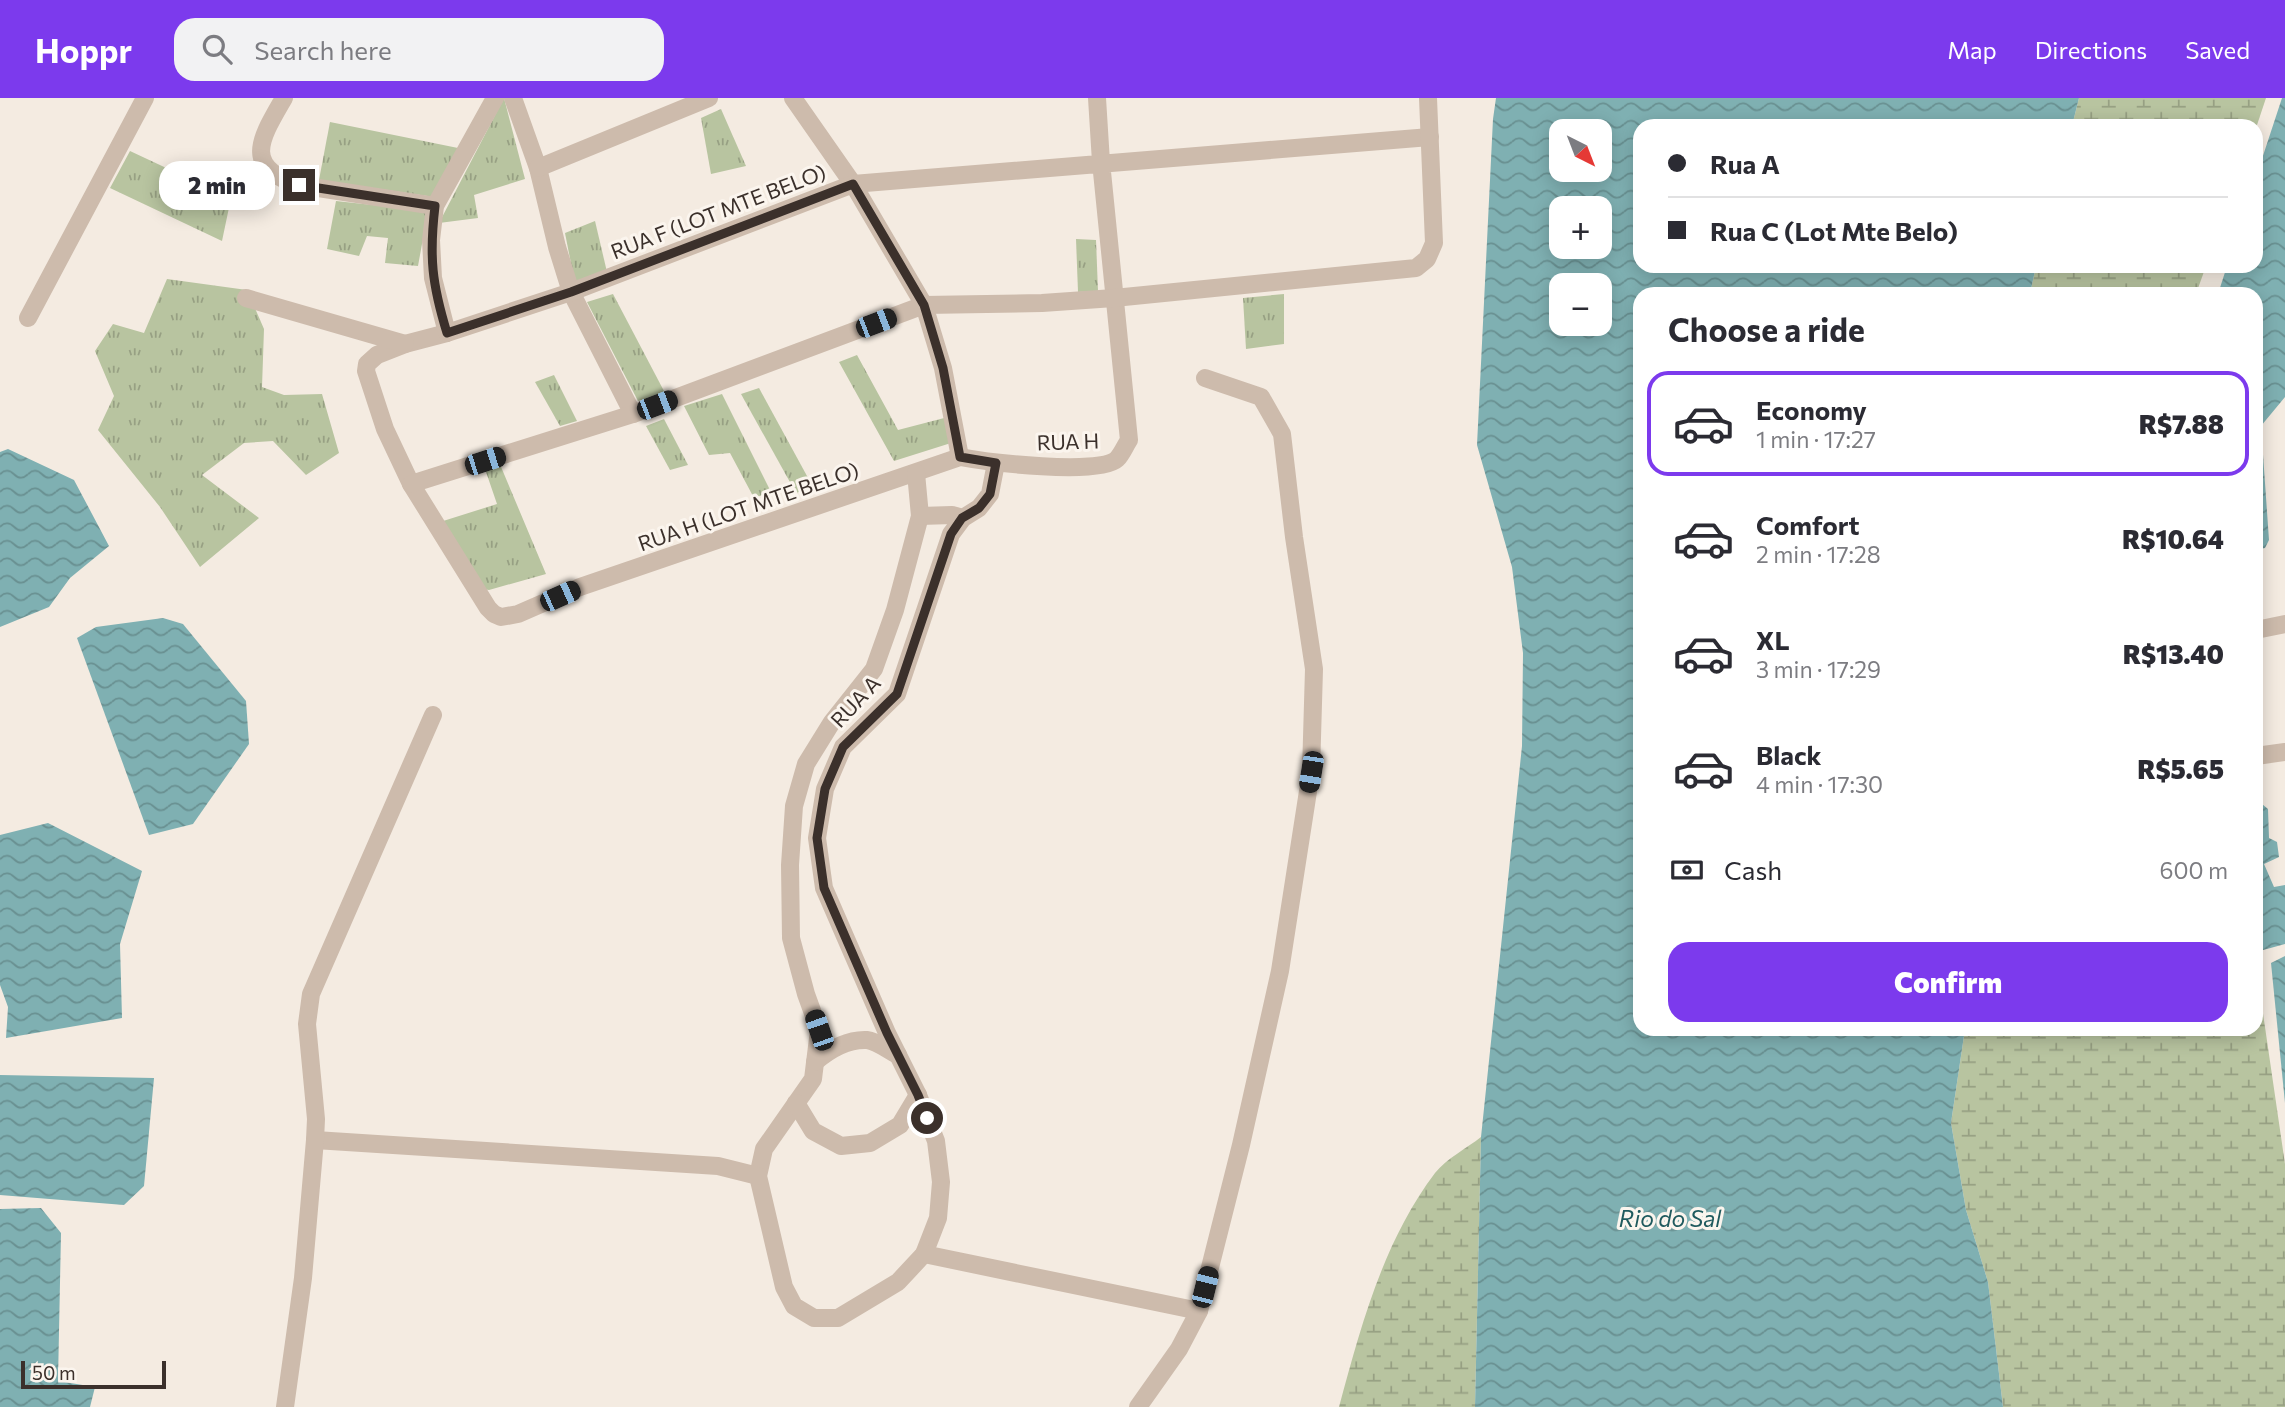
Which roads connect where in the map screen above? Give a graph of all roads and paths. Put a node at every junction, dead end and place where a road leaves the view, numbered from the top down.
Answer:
1 (145, 98) edge
2 (284, 98) edge
3 (495, 98) edge
4 (513, 98) edge
5 (709, 98) edge
6 (793, 98) edge
7 (1097, 98) edge
8 (1427, 98) edge
9 (1430, 137) junction
10 (1101, 162) junction
11 (538, 168) junction
12 (853, 184) junction
13 (435, 206) junction
14 (571, 292) junction
15 (246, 298) dead end
16 (1114, 298) junction
17 (924, 305) junction
18 (28, 318) dead end
19 (447, 333) junction
20 (405, 344) junction
21 (1205, 378) dead end
22 (633, 414) junction
23 (960, 457) junction
24 (996, 463) junction
25 (916, 473) junction
26 (411, 484) junction
27 (920, 516) junction
28 (962, 518) junction
29 (2285, 624) edge
30 (2263, 629) edge
31 (433, 715) dead end
32 (2285, 752) edge
33 (2263, 755) edge
34 (875, 1003) junction
35 (819, 1030) junction
36 (868, 1040) junction
37 (843, 1044) junction
38 (898, 1055) junction
39 (815, 1062) junction
40 (918, 1095) junction
41 (796, 1103) junction
42 (315, 1140) junction
43 (758, 1176) junction
44 (924, 1254) junction
45 (1199, 1311) junction
46 (285, 1407) edge
47 (1138, 1407) edge

1 - 18 street
2 - 13 street
3 - 13 street
4 - 11 street
5 - 11 street
6 - 12 street
7 - 10 street
8 - 9 street
9 - 10 street, RUA F (LOT MTE BELO)
9 - 16 street
10 - 12 street, RUA F (LOT MTE BELO)
10 - 16 street
11 - 14 street
12 - 14 street, RUA F (LOT MTE BELO)
12 - 17 street
13 - 19 street
14 - 19 street, RUA F (LOT MTE BELO)
14 - 22 street
15 - 20 street
16 - 17 street
16 - 24 street, RUA H
17 - 22 street
17 - 23 street
19 - 20 street, RUA F (LOT MTE BELO)
20 - 26 street, RUA F (LOT MTE BELO)
21 - 45 street
22 - 26 street
23 - 24 street, RUA H (LOT MTE BELO)
23 - 25 street, RUA H (LOT MTE BELO)
24 - 28 street, RUA A
25 - 26 street, RUA H (LOT MTE BELO)
25 - 27 street, RUA A
27 - 28 street
27 - 35 street, RUA A
28 - 34 street, RUA A
29 - 30 street
31 - 42 street
32 - 33 street
34 - 36 street
34 - 38 street, RUA A
35 - 37 street
35 - 39 street, RUA A
36 - 37 street
36 - 38 street
37 - 39 street
38 - 40 street, RUA A
39 - 41 street, RUA A
40 - 41 street
40 - 44 street, RUA A
41 - 43 street, RUA A
42 - 43 street
42 - 46 street
43 - 44 street
44 - 45 street
45 - 47 street

